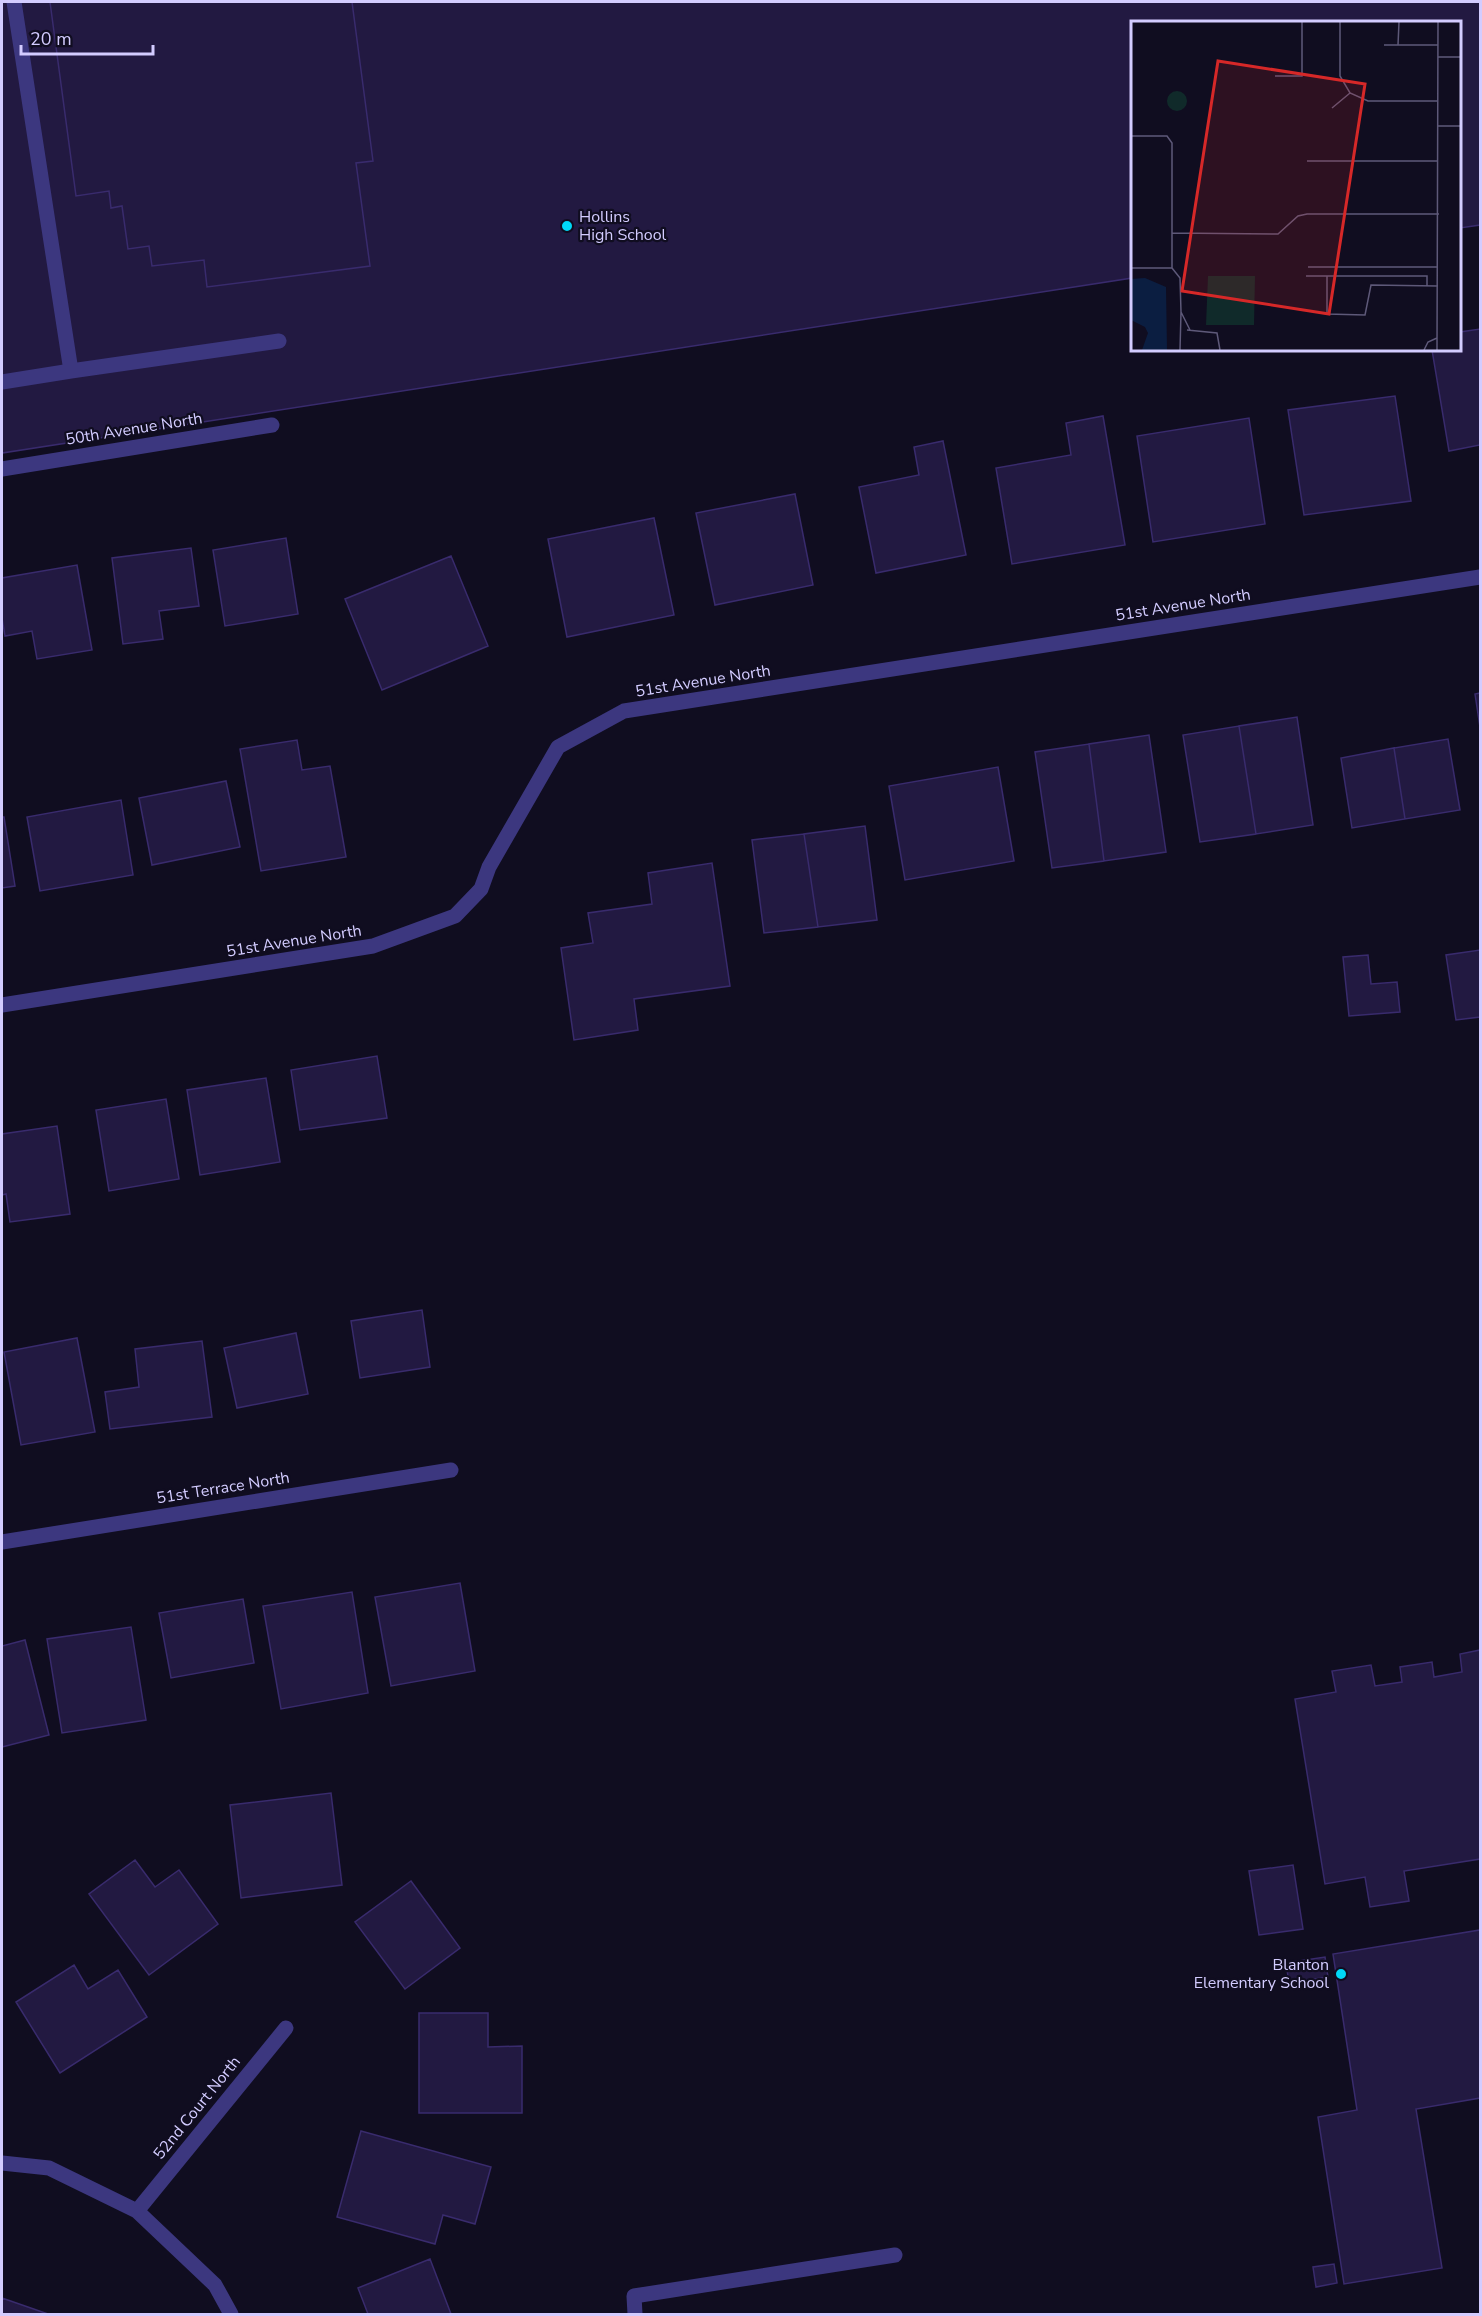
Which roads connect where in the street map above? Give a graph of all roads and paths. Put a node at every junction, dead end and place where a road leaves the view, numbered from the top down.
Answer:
1 (14, 2) edge
2 (279, 341) dead end
3 (71, 371) junction
4 (2, 382) edge
5 (272, 425) dead end
6 (2, 469) edge
7 (1480, 577) edge
8 (2, 1005) edge
9 (451, 1470) dead end
10 (2, 1542) edge
11 (286, 2028) dead end
12 (2, 2163) edge
13 (137, 2211) junction
14 (896, 2255) dead end
15 (231, 2314) edge
16 (635, 2314) edge

1 - 3 street
2 - 3 street
3 - 4 street
5 - 6 street, 50th Avenue North
7 - 8 street, 51st Avenue North
9 - 10 street, 51st Terrace North
11 - 13 street, 52nd Court North
12 - 13 street
13 - 15 street
14 - 16 street

